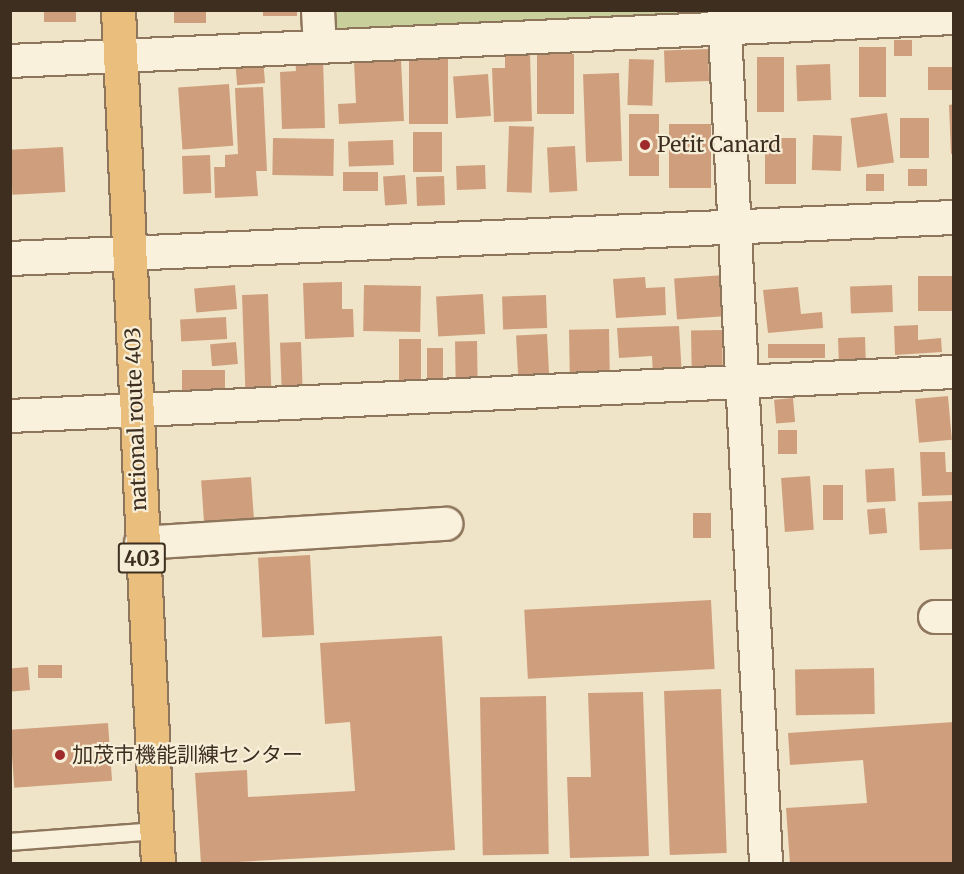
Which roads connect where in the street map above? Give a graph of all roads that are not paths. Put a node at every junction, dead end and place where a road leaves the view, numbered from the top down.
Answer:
1 (118, 10) edge
2 (318, 10) edge
3 (954, 18) edge
4 (724, 19) edge
5 (320, 47) junction
6 (121, 56) junction
7 (10, 61) edge
8 (954, 217) edge
9 (734, 225) junction
10 (130, 253) junction
11 (10, 258) edge
12 (954, 372) edge
13 (742, 382) junction
14 (134, 410) junction
15 (10, 416) edge
16 (446, 524) dead end
17 (141, 543) junction
18 (156, 831) junction
19 (10, 842) edge
20 (158, 864) edge
21 (766, 864) edge

1 - 6 highway, national route 403 / 403
2 - 5 street
3 - 4 street
4 - 5 street
4 - 9 street
5 - 6 street
6 - 7 street
6 - 10 highway, national route 403 / 403
8 - 9 street
9 - 10 street
9 - 13 street
10 - 11 street
10 - 14 highway, national route 403 / 403
12 - 13 street
13 - 14 street
13 - 21 street
14 - 15 street
14 - 17 highway, national route 403 / 403
16 - 17 street
17 - 18 highway, national route 403 / 403
18 - 19 lane
18 - 20 highway, national route 403 / 403

